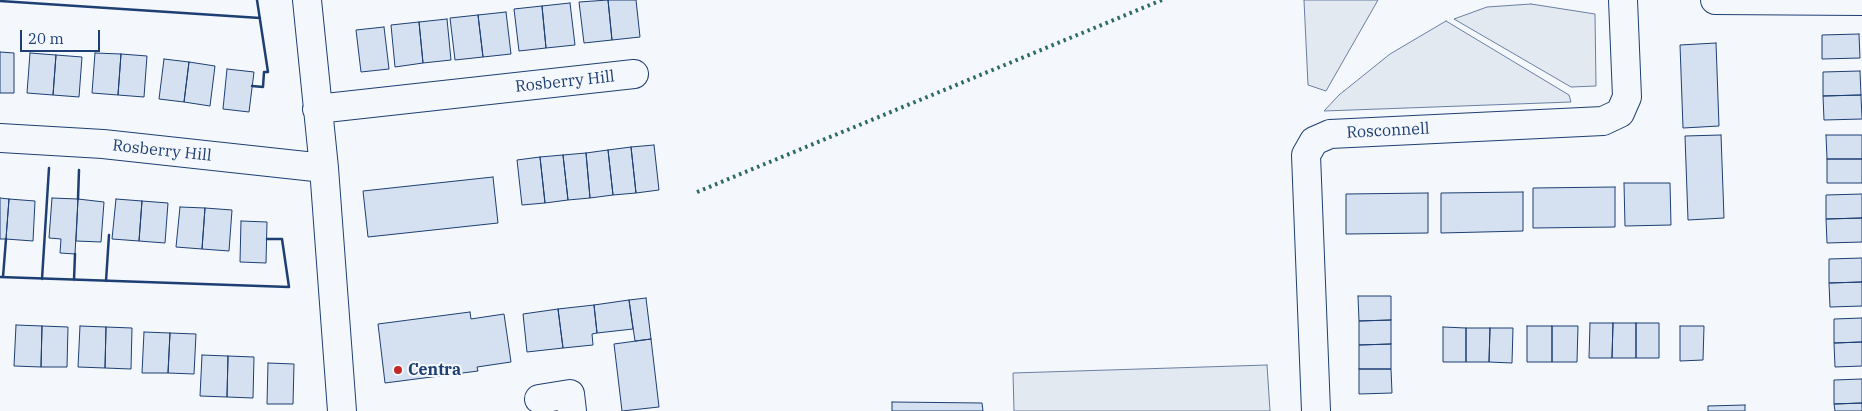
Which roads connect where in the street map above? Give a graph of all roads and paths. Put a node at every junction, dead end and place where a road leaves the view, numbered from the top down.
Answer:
1 (307, 0) edge
2 (1623, 0) edge
3 (1715, 0) edge
4 (1862, 1) edge
5 (634, 74) dead end
6 (317, 110) junction
7 (0, 138) edge
8 (324, 168) junction
9 (539, 398) dead end
10 (342, 411) edge
11 (572, 411) edge
12 (1316, 411) edge

1 - 6 street
2 - 12 street, Rosconnell
3 - 4 street
5 - 6 street, Rosberry Hill
6 - 8 street
7 - 8 street, Rosberry Hill
8 - 10 street
9 - 11 street

